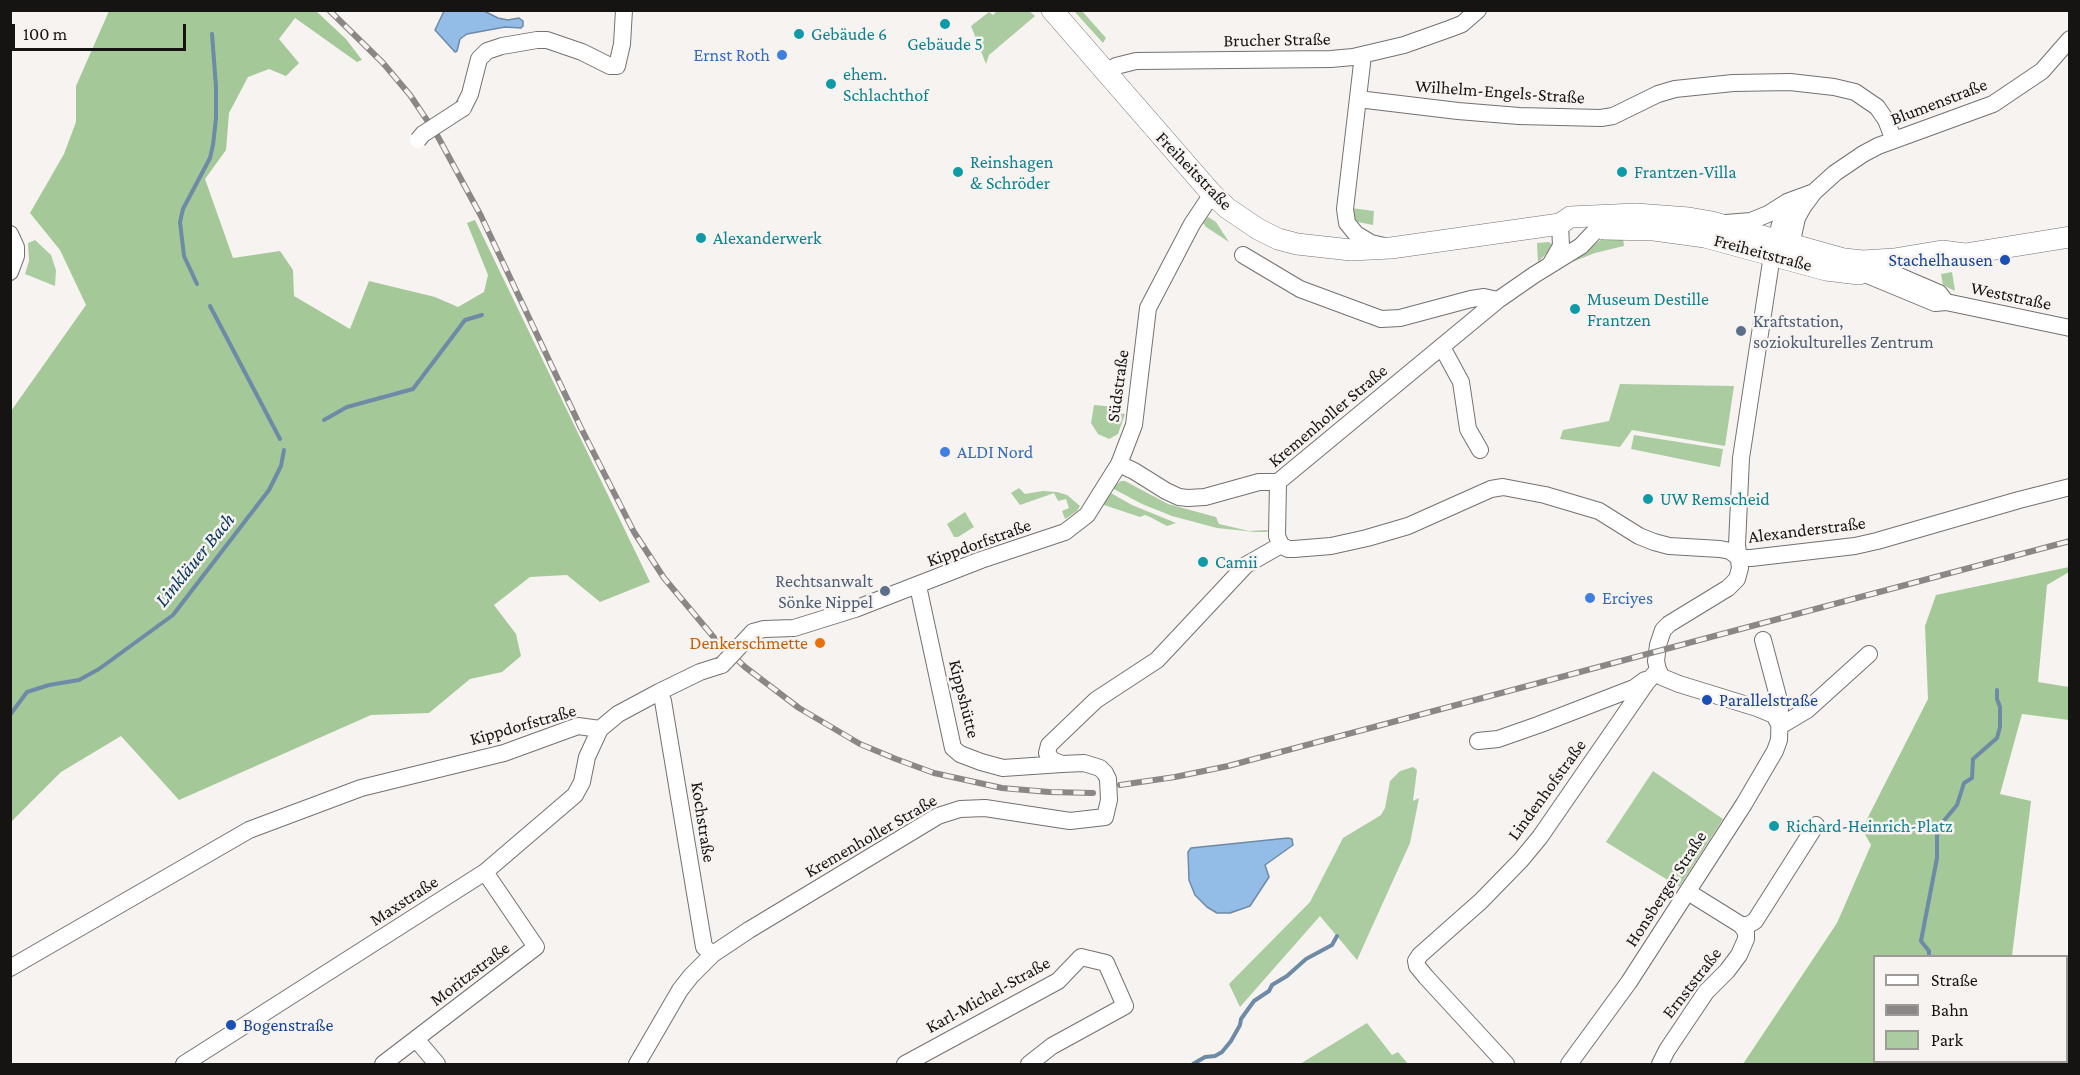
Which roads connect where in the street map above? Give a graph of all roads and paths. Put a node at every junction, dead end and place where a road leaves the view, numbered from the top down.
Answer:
1 (624, 10) edge
2 (1052, 10) edge
3 (1457, 10) edge
4 (1478, 10) edge
5 (1449, 29) junction
6 (2070, 39) edge
7 (1363, 55) junction
8 (1105, 74) junction
9 (1358, 99) junction
10 (418, 140) dead end
11 (1894, 140) junction
12 (1814, 192) junction
13 (1212, 194) junction
14 (1712, 222) junction
15 (1560, 224) junction
16 (1597, 229) junction
17 (10, 234) edge
18 (2070, 237) edge
19 (1390, 248) junction
20 (1782, 249) junction
21 (1965, 254) junction
22 (1243, 255) dead end
23 (1550, 265) junction
24 (1864, 267) junction
25 (10, 272) edge
26 (1895, 273) junction
27 (1498, 300) junction
28 (1946, 302) junction
29 (2070, 328) edge
30 (1442, 347) junction
31 (1480, 450) dead end
32 (1119, 464) junction
33 (1278, 482) junction
34 (2070, 487) edge
35 (1281, 545) junction
36 (1739, 558) junction
37 (918, 586) junction
38 (1763, 640) dead end
39 (1869, 654) dead end
40 (1658, 670) junction
41 (659, 692) junction
42 (1780, 726) junction
43 (600, 729) junction
44 (1478, 741) dead end
45 (1062, 764) junction
46 (1816, 825) dead end
47 (485, 872) junction
48 (1688, 892) junction
49 (1741, 925) junction
50 (712, 954) junction
51 (10, 968) edge
52 (416, 1039) junction
53 (194, 1062) edge
54 (383, 1065) edge
55 (437, 1065) edge
56 (637, 1065) edge
57 (905, 1065) edge
58 (1029, 1065) edge
59 (1506, 1065) edge
60 (1569, 1065) edge
61 (1660, 1065) edge

1 - 10 street, bridge
2 - 8 main road, Freiheitstraße
3 - 5 street
4 - 5 street, Brucher Straße
5 - 7 street, Brucher Straße
6 - 11 street, Blumenstraße
7 - 8 street, Brucher Straße
7 - 9 street
8 - 13 main road, Freiheitstraße
9 - 11 street, Wilhelm-Engels-Straße
9 - 19 street
11 - 12 street, Blumenstraße
12 - 14 street, Blumenstraße
12 - 20 street, Blumenstraße
13 - 19 main road, Freiheitstraße
13 - 32 street, Südstraße
14 - 15 main road, Freiheitstraße
14 - 20 main road, Freiheitstraße
15 - 16 main road, Freiheitstraße
15 - 19 main road, Freiheitstraße
15 - 23 street
16 - 20 main road, Freiheitstraße
16 - 23 street, Kremenholler Straße
17 - 25 street
18 - 21 main road, Freiheitstraße
20 - 24 main road, Freiheitstraße
20 - 36 street
21 - 24 main road, Freiheitstraße
21 - 26 main road, Freiheitstraße
22 - 27 street
23 - 27 street, Kremenholler Straße
24 - 26 main road, Freiheitstraße
24 - 28 street, Weststraße
26 - 28 street, Weststraße
27 - 30 street, Kremenholler Straße
28 - 29 street, Weststraße
30 - 31 street
30 - 33 street, Kremenholler Straße
32 - 33 street
32 - 37 street, Kippdorfstraße
33 - 35 street, Kremenholler Straße
34 - 36 street, Alexanderstraße
35 - 36 street, Alexanderstraße
35 - 45 street
36 - 40 street
37 - 41 street, Kippdorfstraße, bridge
37 - 45 street, Kippshütte
38 - 42 street, Honsberger Straße
39 - 42 street
40 - 42 street
40 - 44 street, Lindenhofstraße
40 - 59 street, Lindenhofstraße
41 - 43 street, Kippdorfstraße
41 - 50 street, Kochstraße
42 - 48 street, Honsberger Straße
43 - 47 street, Maxstraße
43 - 51 street, Kippdorfstraße
45 - 50 street, Kremenholler Straße
46 - 49 street
47 - 52 street, Moritzstraße
47 - 53 street, Maxstraße
48 - 49 street
48 - 60 street, Honsberger Straße
49 - 61 street, Ernststraße
50 - 56 street, Kremenholler Straße
52 - 54 street, Moritzstraße
52 - 55 street
57 - 58 street, Karl-Michel-Straße

